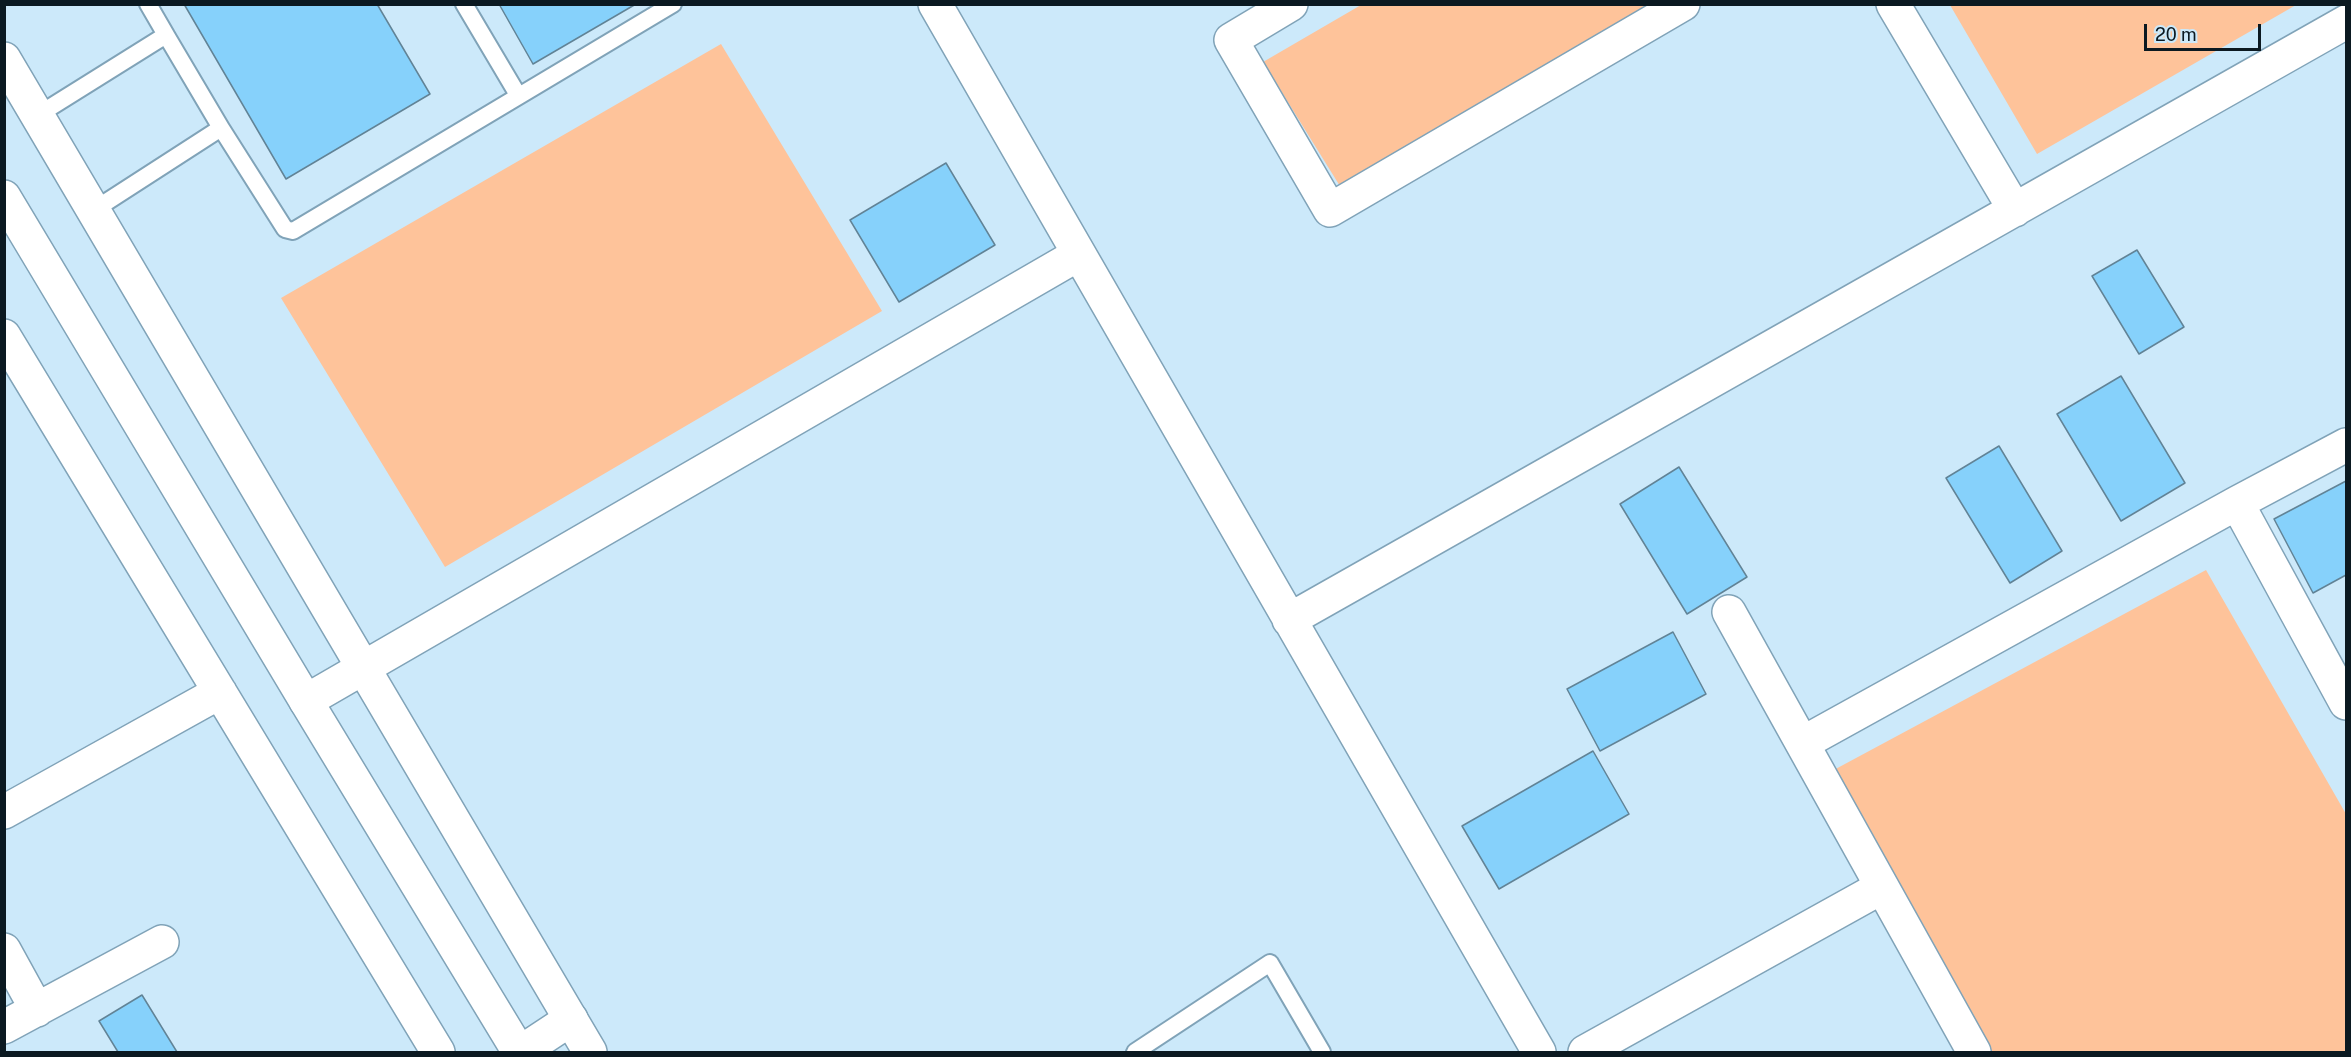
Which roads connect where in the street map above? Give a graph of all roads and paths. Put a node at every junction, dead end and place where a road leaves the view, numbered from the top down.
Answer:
1 (148, 4) edge
2 (464, 4) edge
3 (673, 4) edge
4 (935, 4) edge
5 (1292, 4) edge
6 (1683, 4) edge
7 (1893, 4) edge
8 (2346, 22) edge
9 (166, 36) junction
10 (4, 59) edge
11 (518, 95) junction
12 (38, 115) junction
13 (221, 128) junction
14 (4, 197) edge
15 (94, 210) junction
16 (2014, 210) junction
17 (1079, 254) junction
18 (4, 336) edge
19 (2346, 444) edge
20 (2237, 503) junction
21 (1729, 612) dead end
22 (1289, 620) junction
23 (362, 668) junction
24 (220, 692) junction
25 (306, 701) junction
26 (2346, 703) edge
27 (1803, 743) junction
28 (4, 812) edge
29 (1882, 888) junction
30 (162, 942) dead end
31 (4, 950) edge
32 (37, 1010) junction
33 (571, 1019) junction
34 (4, 1027) edge
35 (438, 1053) edge
36 (520, 1053) edge
37 (590, 1053) edge
38 (1136, 1053) edge
39 (1322, 1053) edge
40 (1539, 1053) edge
41 (1585, 1053) edge
42 (1974, 1053) edge

1 - 9 lane
2 - 11 lane
3 - 11 lane
4 - 17 street
5 - 6 street
7 - 16 street
8 - 16 street
9 - 12 lane
9 - 13 lane
10 - 12 street
11 - 13 lane
12 - 15 street
13 - 15 lane
14 - 25 street
15 - 23 street
16 - 22 street
17 - 22 street
17 - 23 street
18 - 24 street
19 - 20 street
20 - 26 street
20 - 27 street
21 - 27 street
22 - 40 street
23 - 25 street
23 - 33 street
24 - 28 street
24 - 35 street
25 - 36 street
27 - 29 street
29 - 41 street
29 - 42 street
30 - 32 street
31 - 32 street
32 - 34 street
33 - 36 street
33 - 37 street
38 - 39 lane

